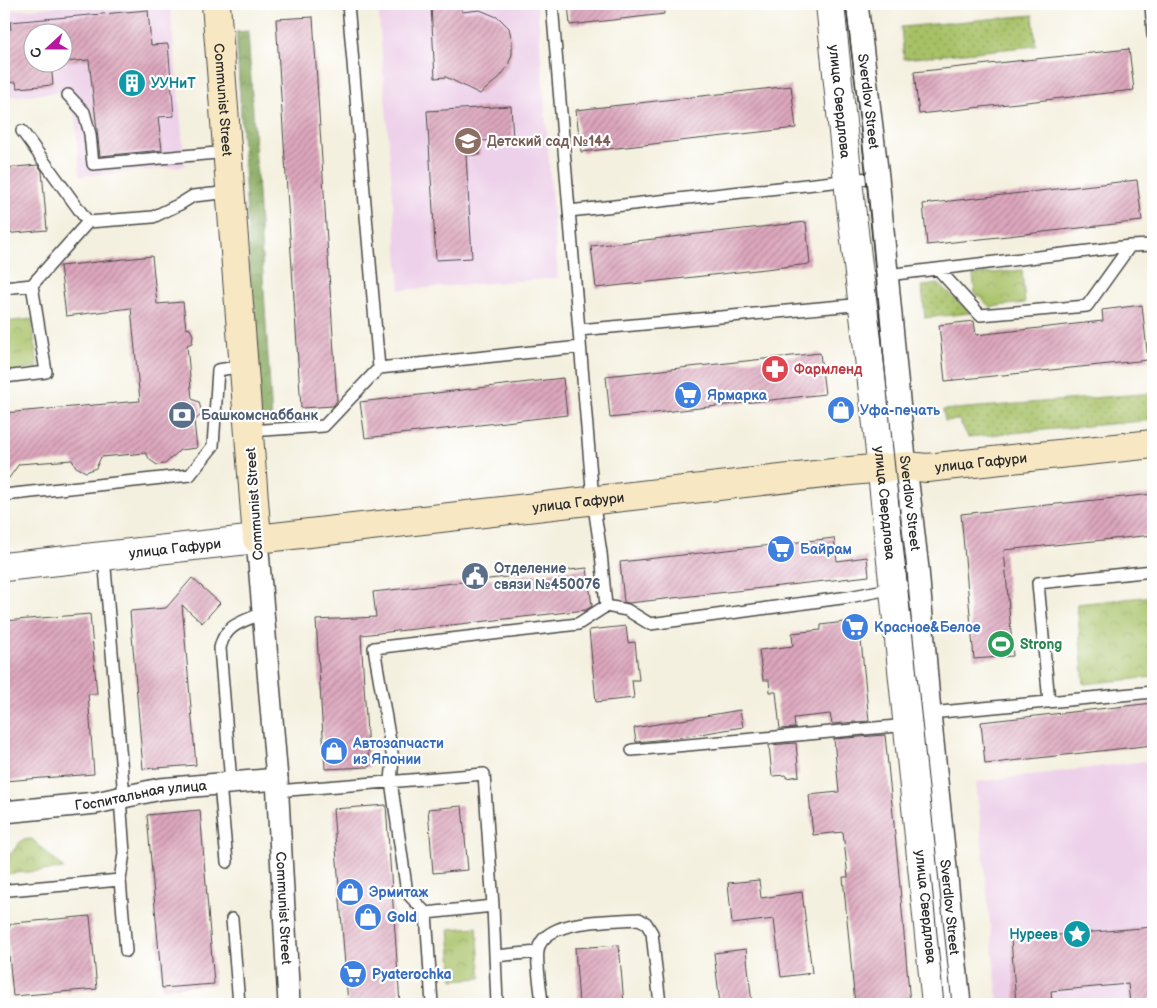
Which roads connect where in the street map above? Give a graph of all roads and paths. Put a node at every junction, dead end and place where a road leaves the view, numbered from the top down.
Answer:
1 (216, 4) edge
2 (348, 4) edge
3 (552, 4) edge
4 (830, 4) edge
5 (857, 4) edge
6 (1151, 4) edge
7 (1153, 35) edge
8 (68, 95) dead end
9 (22, 132) dead end
10 (228, 152) junction
11 (878, 177) junction
12 (848, 181) junction
13 (230, 192) junction
14 (569, 211) junction
15 (88, 222) junction
16 (1153, 245) edge
17 (1130, 246) junction
18 (938, 269) junction
19 (887, 275) junction
20 (32, 285) junction
21 (4, 288) edge
22 (864, 304) junction
23 (579, 330) junction
24 (580, 347) junction
25 (244, 366) junction
26 (379, 368) junction
27 (4, 376) edge
28 (249, 431) junction
29 (1153, 444) edge
30 (894, 467) junction
31 (4, 495) edge
32 (593, 500) junction
33 (257, 539) junction
34 (104, 556) junction
35 (4, 567) edge
36 (918, 569) junction
37 (1153, 571) edge
38 (894, 589) junction
39 (606, 606) junction
40 (263, 613) junction
41 (1153, 692) edge
42 (1049, 702) junction
43 (919, 719) junction
44 (632, 750) dead end
45 (391, 781) junction
46 (226, 783) junction
47 (277, 785) junction
48 (122, 797) junction
49 (4, 812) edge
50 (227, 862) dead end
51 (120, 880) junction
52 (9, 890) dead end
53 (493, 906) junction
54 (426, 913) junction
55 (232, 919) dead end
56 (126, 950) dead end
57 (538, 952) junction
58 (496, 956) junction
59 (238, 1004) edge
60 (283, 1004) edge
61 (289, 1004) edge
62 (432, 1004) edge
63 (497, 1004) edge
64 (542, 1004) edge
65 (660, 1004) edge
66 (936, 1004) edge
67 (960, 1004) edge

1 - 10 main road, Communist Street
2 - 26 lane
3 - 14 lane
4 - 12 street, улица Свердлова
5 - 11 street, Sverdlov Street
6 - 7 lane
8 - 10 lane
9 - 15 lane
10 - 13 main road, Communist Street
11 - 12 lane
11 - 19 street, Sverdlov Street
12 - 14 lane
12 - 22 street, улица Свердлова
13 - 15 lane
13 - 25 main road, Communist Street
14 - 23 lane
15 - 20 lane
16 - 17 lane
17 - 18 lane
17 - 18 lane
18 - 19 lane
19 - 30 street, Sverdlov Street
20 - 21 lane
20 - 27 lane
22 - 23 lane
22 - 30 street, улица Свердлова
23 - 24 lane
24 - 26 lane
24 - 32 lane
25 - 28 main road, Communist Street
25 - 31 lane
26 - 28 lane
28 - 33 main road, Communist Street
29 - 30 main road, улица Гафури
30 - 32 main road, улица Гафури
30 - 36 street, Sverdlov Street
30 - 38 street, улица Свердлова
32 - 33 main road, улица Гафури
32 - 39 lane
33 - 34 street, улица Гафури
33 - 40 street, Communist Street
34 - 35 street, улица Гафури
34 - 48 lane
36 - 38 lane
36 - 43 street, Sverdlov Street
37 - 42 lane
38 - 39 lane
38 - 43 street, улица Свердлова
39 - 45 lane
40 - 46 lane
40 - 47 street, Communist Street
41 - 42 lane
42 - 43 lane
43 - 44 lane
43 - 66 street, улица Свердлова
43 - 67 street, Sverdlov Street
45 - 47 lane
45 - 53 lane
45 - 54 lane
46 - 47 street, Госпитальная улица
46 - 48 street, Госпитальная улица
46 - 50 lane
47 - 61 street, Communist Street
48 - 49 street, Госпитальная улица
48 - 51 lane
51 - 52 lane
51 - 56 lane
53 - 54 lane
53 - 58 lane
54 - 62 lane
55 - 59 lane
57 - 58 lane
57 - 64 lane
57 - 65 lane
58 - 63 lane
60 - 61 street

